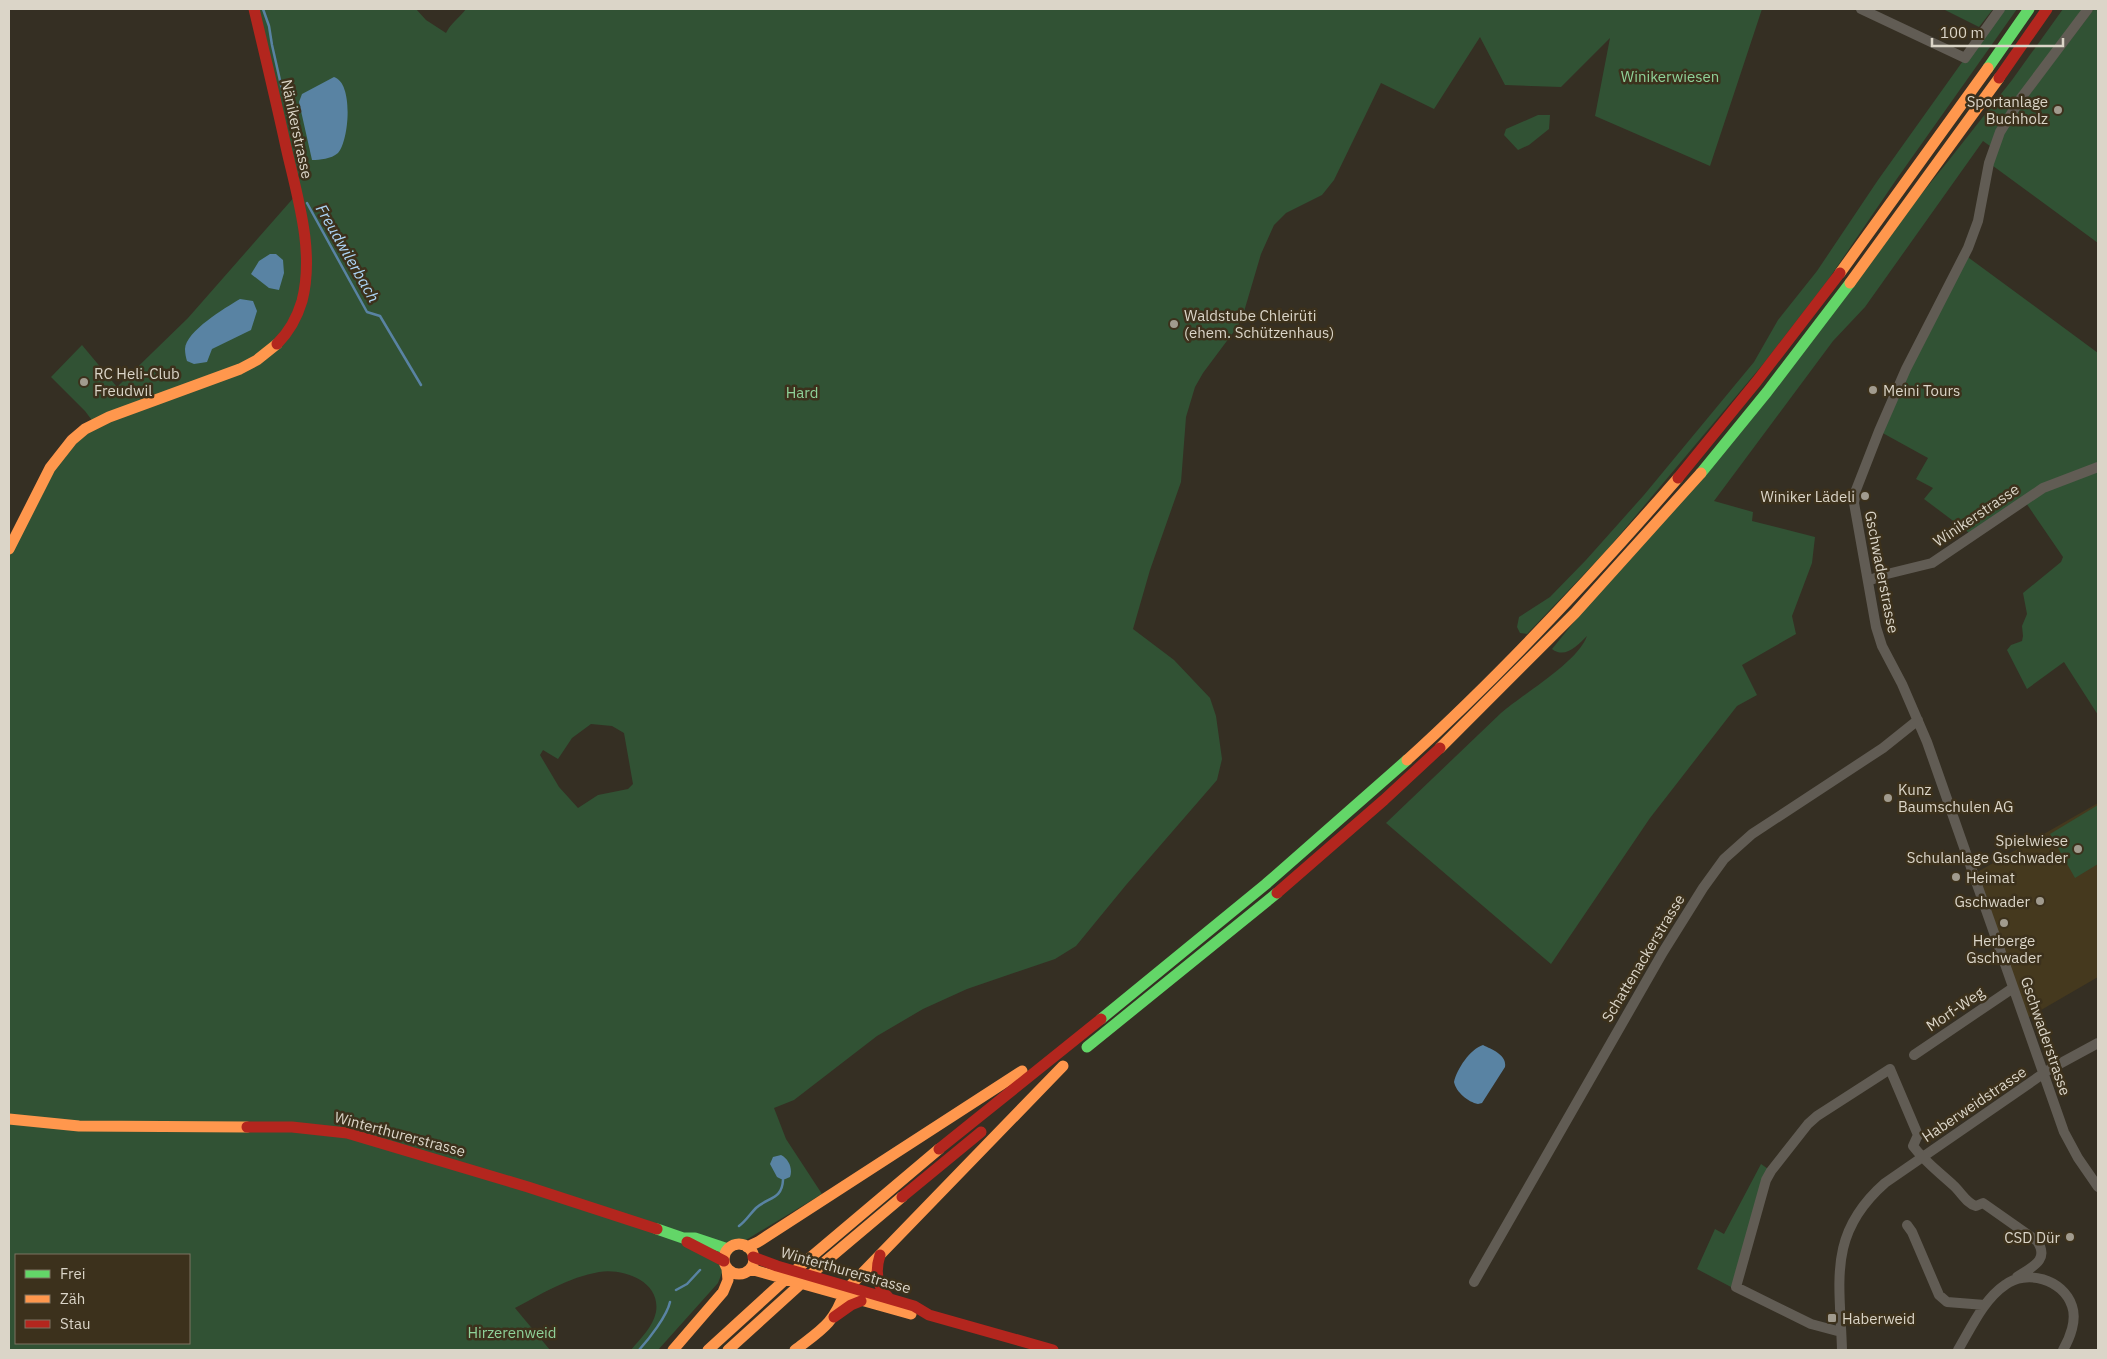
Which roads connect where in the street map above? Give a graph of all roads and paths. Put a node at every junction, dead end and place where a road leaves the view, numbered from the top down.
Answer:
1 (254, 9) edge
2 (1861, 9) edge
3 (2000, 9) edge
4 (2030, 9) edge
5 (2048, 9) edge
6 (2058, 9) edge
7 (2088, 9) edge
8 (2013, 59) junction
9 (2098, 467) edge
10 (9, 549) edge
11 (1868, 581) junction
12 (1918, 720) junction
13 (2013, 988) junction
14 (1088, 1031) junction
15 (2098, 1043) edge
16 (1914, 1055) dead end
17 (1071, 1060) junction
18 (2043, 1075) junction
19 (9, 1119) edge
20 (1922, 1158) junction
21 (2098, 1187) edge
22 (1907, 1225) dead end
23 (683, 1238) junction
24 (728, 1249) junction
25 (750, 1252) junction
26 (880, 1255) junction
27 (726, 1265) junction
28 (750, 1269) junction
29 (773, 1270) junction
30 (2017, 1277) junction
31 (1474, 1282) dead end
32 (850, 1286) junction
33 (843, 1296) junction
34 (889, 1298) junction
35 (861, 1301) junction
36 (1985, 1305) junction
37 (929, 1315) junction
38 (834, 1318) junction
39 (1841, 1332) junction
40 (673, 1350) edge
41 (708, 1350) edge
42 (728, 1350) edge
43 (795, 1350) edge
44 (1053, 1350) edge
45 (1842, 1350) edge
46 (1958, 1350) edge
47 (2063, 1350) edge

1 - 10 main road, Nänikerstrasse
2 - 3 street
4 - 14 main road
5 - 8 main road
6 - 8 main road
7 - 11 street, Gschwaderstrasse
8 - 17 main road
9 - 11 street, Winikerstrasse
11 - 12 street, Gschwaderstrasse
12 - 13 street, Gschwaderstrasse
12 - 31 street, Schattenackerstrasse
13 - 16 street, Morf-Weg
13 - 18 street, Gschwaderstrasse
14 - 25 main road
14 - 41 main road
15 - 18 street, Haberweidstrasse
17 - 26 main road
17 - 42 main road
18 - 20 street, Haberweidstrasse
18 - 21 street, Gschwaderstrasse
19 - 23 main road, Winterthurerstrasse
20 - 30 street
20 - 39 street, Haberweidstrasse
20 - 39 street, Haberweidstrasse
22 - 36 street
23 - 24 main road, Winterthurerstrasse
23 - 27 main road, Winterthurerstrasse
24 - 25 main road, Winterthurerstrasse
24 - 27 main road
25 - 28 main road
25 - 29 main road, Winterthurerstrasse
26 - 32 main road
26 - 34 main road
27 - 28 main road, Winterthurerstrasse
27 - 40 main road
28 - 29 main road, Winterthurerstrasse
29 - 32 main road, Winterthurerstrasse
29 - 33 main road, Winterthurerstrasse
30 - 36 street
30 - 47 street
32 - 33 main road
32 - 34 main road, Winterthurerstrasse
33 - 35 main road, Winterthurerstrasse
33 - 38 main road
34 - 37 main road, Winterthurerstrasse
35 - 37 main road, Winterthurerstrasse
35 - 38 main road
36 - 46 street
37 - 44 main road, Winterthurerstrasse
38 - 43 main road
39 - 45 street, Haberweidstrasse

